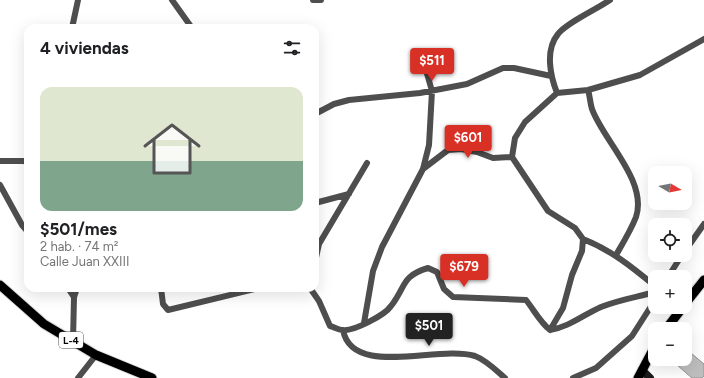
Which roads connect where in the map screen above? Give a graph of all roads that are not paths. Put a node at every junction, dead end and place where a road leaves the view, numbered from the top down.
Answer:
1 (78, 0) edge
2 (172, 0) edge
3 (313, 0) edge
4 (320, 0) edge
5 (610, 0) edge
6 (73, 24) edge
7 (189, 24) edge
8 (704, 38) edge
9 (423, 60) dead end
10 (551, 76) junction
11 (588, 90) junction
12 (432, 91) junction
13 (557, 93) junction
14 (319, 112) edge
15 (512, 157) junction
16 (0, 161) edge
17 (24, 161) edge
18 (367, 163) dead end
19 (423, 169) junction
20 (0, 185) edge
21 (349, 194) junction
22 (319, 202) edge
23 (704, 224) edge
24 (24, 227) edge
25 (583, 239) junction
26 (692, 241) edge
27 (319, 244) edge
28 (616, 255) junction
29 (648, 280) edge
30 (704, 280) edge
31 (0, 285) edge
32 (70, 292) edge
33 (76, 292) edge
34 (162, 292) edge
35 (233, 292) edge
36 (313, 292) edge
37 (648, 294) edge
38 (692, 295) edge
39 (74, 298) junction
40 (648, 311) edge
41 (678, 314) edge
42 (671, 322) edge
43 (364, 323) junction
44 (343, 330) junction
45 (550, 330) junction
46 (73, 341) junction
47 (96, 355) junction
48 (648, 359) edge
49 (640, 374) edge
50 (78, 378) edge
51 (152, 378) edge
52 (505, 378) edge
53 (573, 378) edge
54 (650, 378) edge

1 - 6 street
2 - 7 street
3 - 4 street
5 - 10 street
8 - 11 street
9 - 12 street
10 - 12 street
10 - 13 street
11 - 13 street
11 - 28 street
12 - 14 street
12 - 19 street
13 - 15 street
15 - 19 street
15 - 25 street
16 - 17 street
18 - 21 street
19 - 43 street
20 - 24 street
21 - 22 street
21 - 27 street
23 - 26 street
25 - 28 street
25 - 45 street
28 - 29 street
30 - 38 main road
31 - 46 main road, L-4
32 - 39 street
33 - 39 street
34 - 35 street
36 - 44 street
37 - 45 street
39 - 46 street
40 - 53 street
41 - 42 main road
43 - 44 street
43 - 45 street
44 - 52 street
46 - 47 main road, L-4
47 - 50 street
47 - 51 main road, L-4
48 - 49 main road
49 - 54 street

